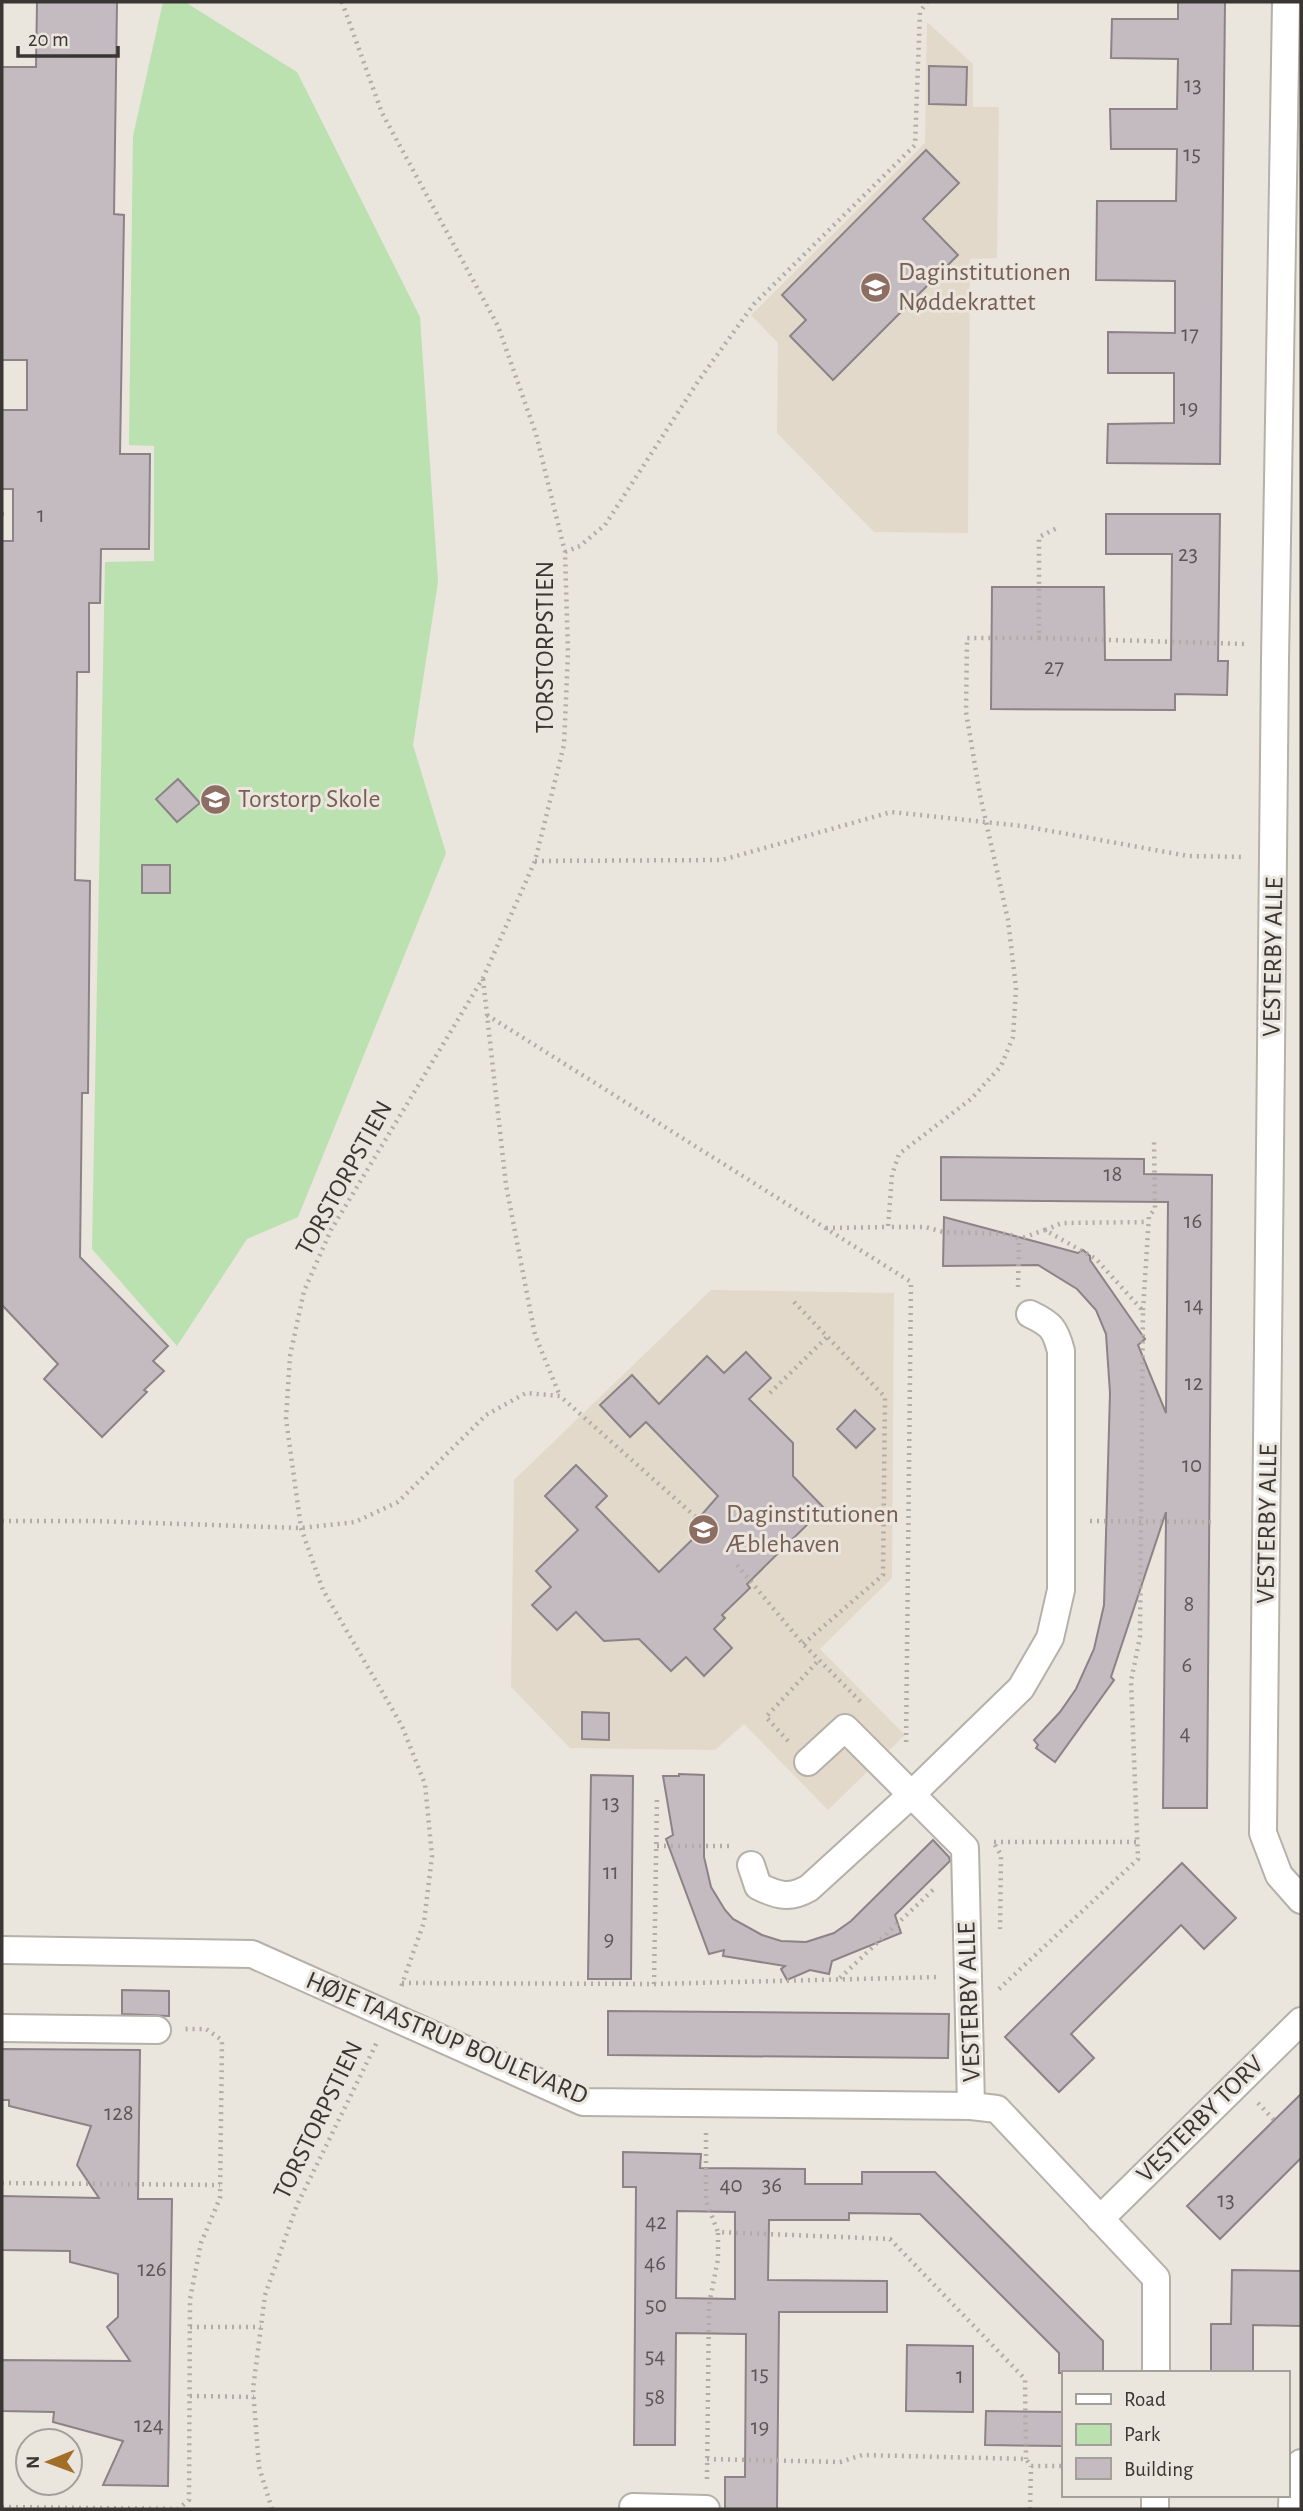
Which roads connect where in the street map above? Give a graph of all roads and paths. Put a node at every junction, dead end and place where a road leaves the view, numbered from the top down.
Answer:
1 (342, 2) edge
2 (927, 2) edge
3 (1286, 2) edge
4 (1059, 527) dead end
5 (565, 552) junction
6 (1039, 639) junction
7 (1275, 644) junction
8 (988, 823) junction
9 (1275, 858) junction
10 (535, 861) junction
11 (483, 978) junction
12 (487, 1015) junction
13 (1154, 1138) dead end
14 (1148, 1222) junction
15 (888, 1227) junction
16 (826, 1228) junction
17 (1045, 1230) junction
18 (1019, 1239) junction
19 (794, 1303) dead end
20 (1143, 1311) junction
21 (1030, 1314) joint
22 (827, 1337) junction
23 (770, 1393) dead end
24 (560, 1396) junction
25 (698, 1519) dead end
26 (2, 1521) edge
27 (1061, 1521) junction
28 (1141, 1521) junction
29 (1214, 1522) dead end
30 (301, 1528) junction
31 (803, 1644) dead end
32 (819, 1660) dead end
33 (906, 1748) dead end
34 (808, 1762) joint
35 (912, 1794) junction
36 (657, 1797) dead end
37 (657, 1846) junction
38 (751, 1865) joint
39 (1301, 1900) edge
40 (2, 1950) edge
41 (968, 1977) junction
42 (402, 1983) junction
43 (654, 1984) junction
44 (999, 1989) dead end
45 (391, 2015) junction
46 (1301, 2021) edge
47 (2, 2028) edge
48 (157, 2030) joint
49 (706, 2104) junction
50 (971, 2106) junction
51 (2, 2183) edge
52 (220, 2185) junction
53 (1100, 2219) junction
54 (718, 2232) junction
55 (190, 2326) junction
56 (261, 2327) junction
57 (1156, 2371) edge
58 (190, 2396) junction
59 (254, 2397) junction
60 (707, 2459) junction
61 (1026, 2459) junction
62 (1301, 2463) edge
63 (1031, 2466) junction
64 (1062, 2466) edge
65 (2, 2507) edge
66 (633, 2507) dead end
67 (272, 2509) edge
68 (706, 2509) edge
69 (1030, 2509) edge
70 (1292, 2509) edge

1 - 5 path, TORSTORPSTIEN
2 - 5 path
3 - 7 street, VESTERBY ALLE
4 - 6 path
5 - 10 path, TORSTORPSTIEN
6 - 7 path
6 - 8 path
7 - 9 street, VESTERBY ALLE
8 - 9 path
8 - 10 path
8 - 15 path
9 - 39 street, VESTERBY ALLE
10 - 11 path, TORSTORPSTIEN
11 - 12 path
11 - 30 path, TORSTORPSTIEN
12 - 16 path
12 - 24 path
13 - 14 path
14 - 17 path
14 - 20 path
15 - 16 path
15 - 18 path
16 - 33 path
17 - 18 path
17 - 20 path
18 - 21 path
19 - 22 path
20 - 28 path
21 - 27 street
22 - 23 path
22 - 31 path
24 - 25 path
24 - 30 path
26 - 30 path
27 - 28 path
27 - 35 street
28 - 29 path
28 - 44 path
30 - 42 path, TORSTORPSTIEN
32 - 34 path
34 - 35 street, VESTERBY ALLE
35 - 38 street
35 - 41 street, VESTERBY ALLE
36 - 37 path
37 - 38 path
37 - 43 path
40 - 45 street, HØJE TAASTRUP BOULEVARD
41 - 43 path
41 - 50 street, VESTERBY ALLE
42 - 43 path
42 - 45 path, TORSTORPSTIEN
45 - 49 street, HØJE TAASTRUP BOULEVARD
45 - 56 path, TORSTORPSTIEN
46 - 53 street, VESTERBY TORV
47 - 48 street
48 - 52 path
49 - 50 street, HØJE TAASTRUP BOULEVARD
49 - 54 path
50 - 53 street, HØJE TAASTRUP BOULEVARD
51 - 52 path
52 - 55 path
53 - 57 street
54 - 60 path
54 - 61 path
55 - 56 path
55 - 58 path
56 - 59 path, TORSTORPSTIEN
58 - 59 path
58 - 65 path
59 - 67 path, TORSTORPSTIEN
60 - 61 path
60 - 68 path
61 - 63 path
62 - 70 street
63 - 64 path
63 - 69 path
66 - 68 street

